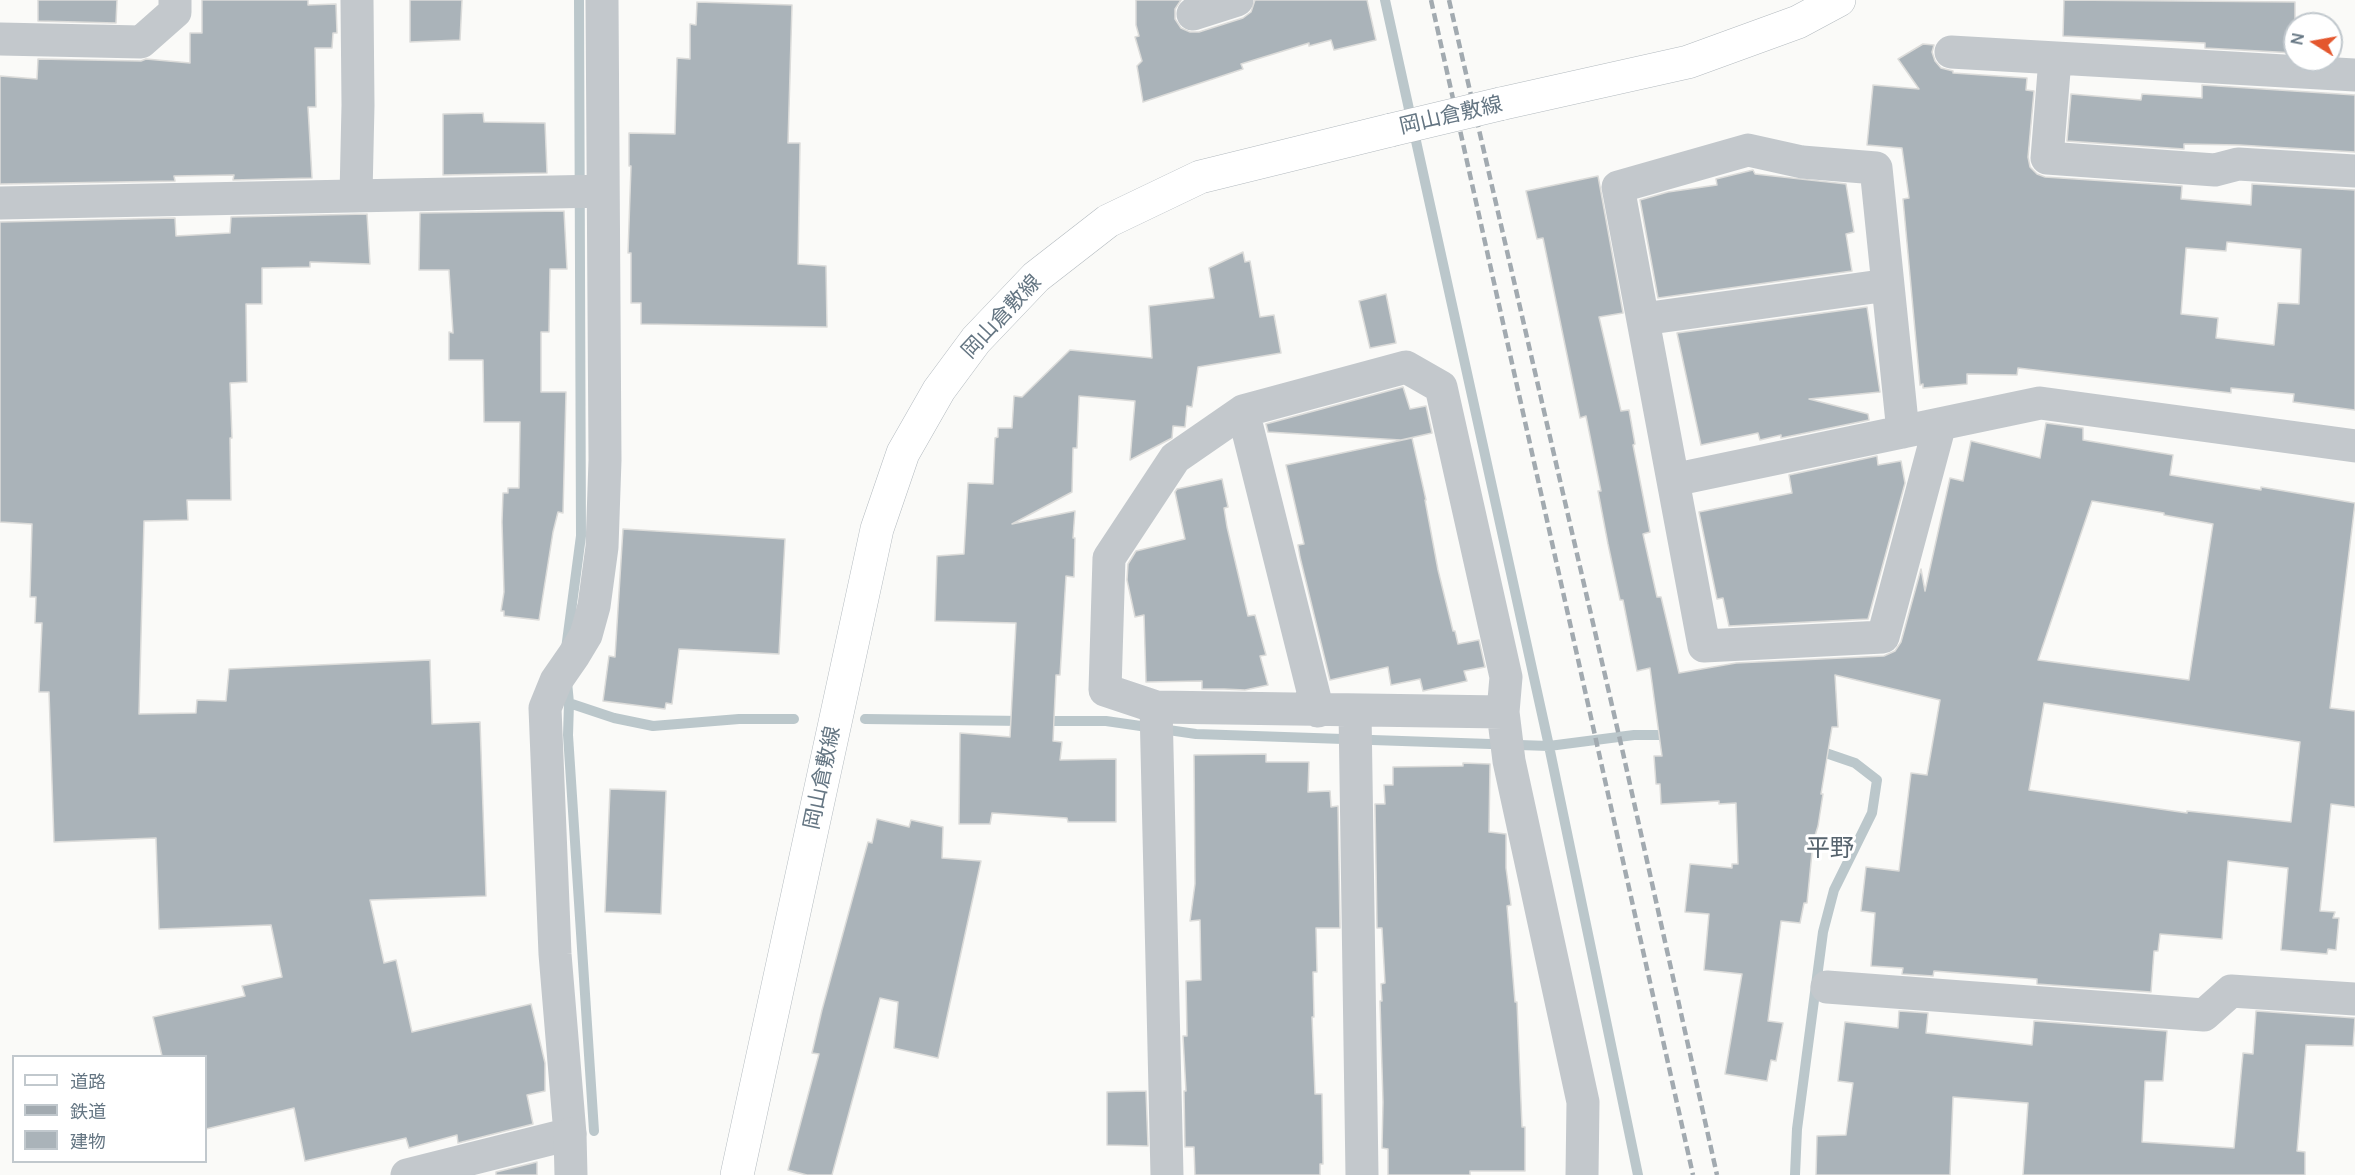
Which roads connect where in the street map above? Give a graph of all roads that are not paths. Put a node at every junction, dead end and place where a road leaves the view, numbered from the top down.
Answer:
1 (175, 0) edge
2 (357, 0) edge
3 (602, 0) edge
4 (1237, 0) edge
5 (1839, 0) edge
6 (1193, 14) dead end
7 (0, 39) edge
8 (1951, 52) dead end
9 (2055, 58) junction
10 (2355, 75) edge
11 (2355, 171) edge
12 (588, 191) junction
13 (356, 195) junction
14 (0, 202) edge
15 (1888, 285) junction
16 (1643, 319) junction
17 (1243, 411) junction
18 (1940, 424) junction
19 (1903, 432) junction
20 (2355, 446) edge
21 (1673, 480) junction
22 (1318, 711) junction
23 (1355, 718) junction
24 (1504, 720) junction
25 (1157, 723) junction
26 (1827, 987) dead end
27 (2355, 999) edge
28 (570, 1134) junction
29 (407, 1175) edge
30 (571, 1175) edge
31 (738, 1175) edge
32 (1167, 1175) edge
33 (1362, 1175) edge
34 (1582, 1175) edge

1 - 7 street
2 - 13 street
3 - 12 street
4 - 6 street
5 - 31 main road, 岡山倉敷線, bridge
8 - 9 street
9 - 10 street
9 - 11 street
12 - 13 street
12 - 28 street
13 - 14 street
15 - 16 street
15 - 16 street
15 - 19 street
16 - 21 street
17 - 22 street
17 - 24 street
17 - 25 street
18 - 19 street
18 - 20 street
18 - 21 street
19 - 21 street
22 - 23 street
22 - 25 street
23 - 24 street
23 - 33 street
24 - 34 street
25 - 32 street
26 - 27 street
28 - 29 street
28 - 30 street

